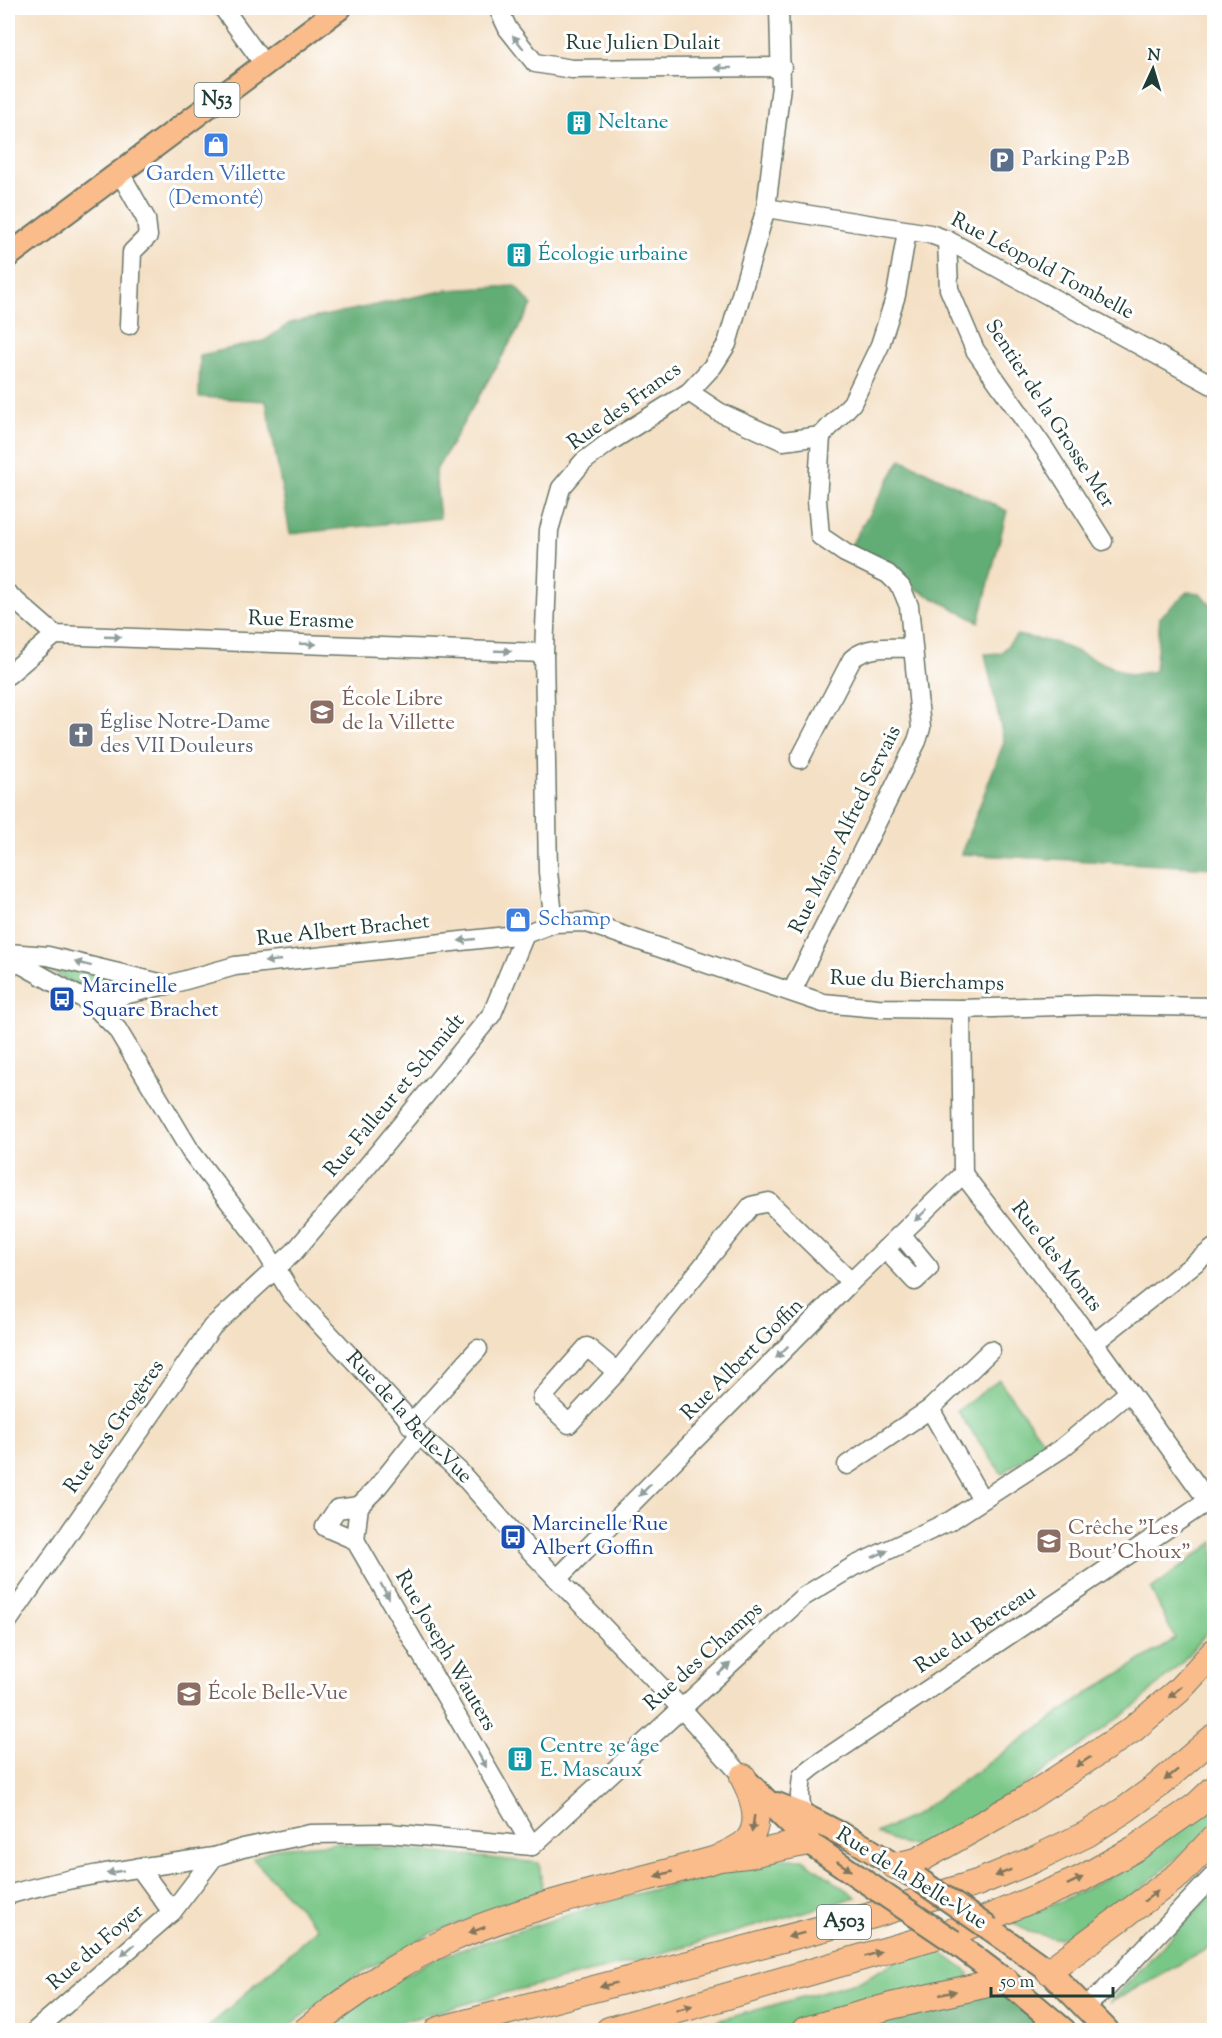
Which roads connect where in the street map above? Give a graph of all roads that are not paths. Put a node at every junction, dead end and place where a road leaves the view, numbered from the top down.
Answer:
1 (223, 8) edge
2 (340, 8) edge
3 (498, 8) edge
4 (779, 8) edge
5 (264, 64) junction
6 (782, 67) junction
7 (120, 173) junction
8 (766, 208) junction
9 (907, 231) junction
10 (947, 240) junction
11 (8, 256) edge
12 (129, 325) dead end
13 (1215, 386) edge
14 (689, 392) junction
15 (821, 436) junction
16 (1104, 542) dead end
17 (8, 594) edge
18 (55, 635) junction
19 (912, 648) junction
20 (544, 653) junction
21 (8, 675) edge
22 (800, 759) dead end
23 (554, 923) junction
24 (525, 934) junction
25 (8, 955) edge
26 (168, 985) junction
27 (792, 991) junction
28 (91, 1003) junction
29 (1215, 1007) edge
30 (961, 1009) junction
31 (963, 1174) junction
32 (901, 1234) junction
33 (1215, 1248) edge
34 (885, 1250) junction
35 (275, 1270) junction
36 (851, 1282) junction
37 (1094, 1343) junction
38 (478, 1349) dead end
39 (992, 1350) dead end
40 (617, 1372) dead end
41 (1129, 1392) junction
42 (930, 1409) junction
43 (414, 1430) junction
44 (847, 1465) dead end
45 (982, 1500) junction
46 (1208, 1501) joint
47 (359, 1506) junction
48 (356, 1540) junction
49 (557, 1579) junction
50 (8, 1621) edge
51 (1215, 1652) edge
52 (681, 1708) junction
53 (1215, 1737) edge
54 (743, 1777) junction
55 (1215, 1789) edge
56 (767, 1800) junction
57 (802, 1814) junction
58 (846, 1836) junction
59 (1215, 1838) edge
60 (808, 1842) junction
61 (532, 1846) junction
62 (214, 1857) junction
63 (720, 1858) junction
64 (895, 1866) junction
65 (139, 1867) junction
66 (1215, 1875) edge
67 (876, 1889) junction
68 (8, 1894) edge
69 (172, 1912) junction
70 (1049, 1971) junction
71 (1005, 1980) junction
72 (1085, 2006) junction
73 (1060, 2027) edge
74 (611, 2030) edge
75 (36, 2031) edge
76 (306, 2031) edge
77 (438, 2031) edge
78 (804, 2031) edge
79 (1107, 2031) edge

1 - 5 street
2 - 5 main road, N53
6 -> 3 street, Rue Julien Dulait
4 - 6 street, Rue des Francs
5 - 7 main road, N53
6 - 8 street, Rue des Francs
7 - 11 main road, N53
7 - 12 street
8 - 9 street, Rue Léopold Tombelle
8 - 14 street, Rue des Francs
9 - 10 street, Rue Léopold Tombelle
9 - 15 street
10 - 13 street, Rue Léopold Tombelle
10 - 16 street, Sentier de la Grosse Mer
14 - 15 street
14 - 20 street, Rue des Francs
15 - 19 street, Rue Major Alfred Servais
17 - 18 street
18 -> 20 street, Rue Erasme
18 - 21 street
19 - 22 street
19 - 27 street, Rue Major Alfred Servais
20 - 23 street, Rue des Francs
23 - 24 street, Rue du Bierchamps
23 - 27 street, Rue du Bierchamps
24 -> 26 street, Rue Albert Brachet
24 - 35 street, Rue Falleur et Schmidt
26 -> 25 street, Rue Albert Brachet
25 - 28 street, Rue Albert Brachet
26 - 28 street, Rue Albert Brachet
27 - 30 street, Rue du Bierchamps
28 - 35 street, Rue de la Belle-Vue
29 - 30 street, Rue du Bierchamps
30 - 31 street
31 -> 32 street, Rue Albert Goffin
31 - 37 street, Rue des Monts
32 - 34 street, Rue Albert Goffin
32 - 34 street
33 - 37 street
34 - 36 street, Rue Albert Goffin
35 - 43 street, Rue de la Belle-Vue
35 - 50 street, Rue des Grogères
36 - 40 street
36 -> 49 street, Rue Albert Goffin
37 - 41 street, Rue des Monts
38 - 43 street
39 - 42 street
41 - 45 street, Rue des Champs
41 - 46 street, Rue des Monts
42 - 44 street
42 - 45 street
43 - 47 street
43 - 49 street, Rue de la Belle-Vue
52 -> 45 street, Rue des Champs
46 - 57 street, Rue du Berceau
47 - 48 street
47 - 48 street
48 -> 61 street, Rue Joseph Wauters
49 - 52 street, Rue de la Belle-Vue
51 -> 64 highway
52 - 54 street, Rue de la Belle-Vue
52 - 61 street, Rue des Champs
53 -> 77 highway, A503
54 - 56 main road, Rue de la Belle-Vue
54 -> 63 highway
74 -> 55 highway, A503
56 - 57 main road, Rue de la Belle-Vue
56 - 60 main road, Rue de la Belle-Vue
57 - 58 main road, Rue de la Belle-Vue
58 - 60 main road
58 - 64 main road, Rue de la Belle-Vue
70 -> 59 highway
60 - 63 highway
60 -> 67 main road, Rue de la Belle-Vue
61 - 62 street
62 - 65 street
62 - 69 street
63 -> 76 highway
64 - 67 main road
64 - 70 main road, Rue de la Belle-Vue, bridge
65 -> 68 street
65 - 69 street, Rue du Foyer
66 - 72 street
67 - 71 main road, Rue de la Belle-Vue, bridge
69 -> 75 street, Rue du Foyer
70 - 71 main road
70 - 72 main road, Rue de la Belle-Vue
71 - 73 main road, Rue de la Belle-Vue
78 -> 71 highway
72 - 73 main road
72 - 79 main road, Rue de la Belle-Vue

